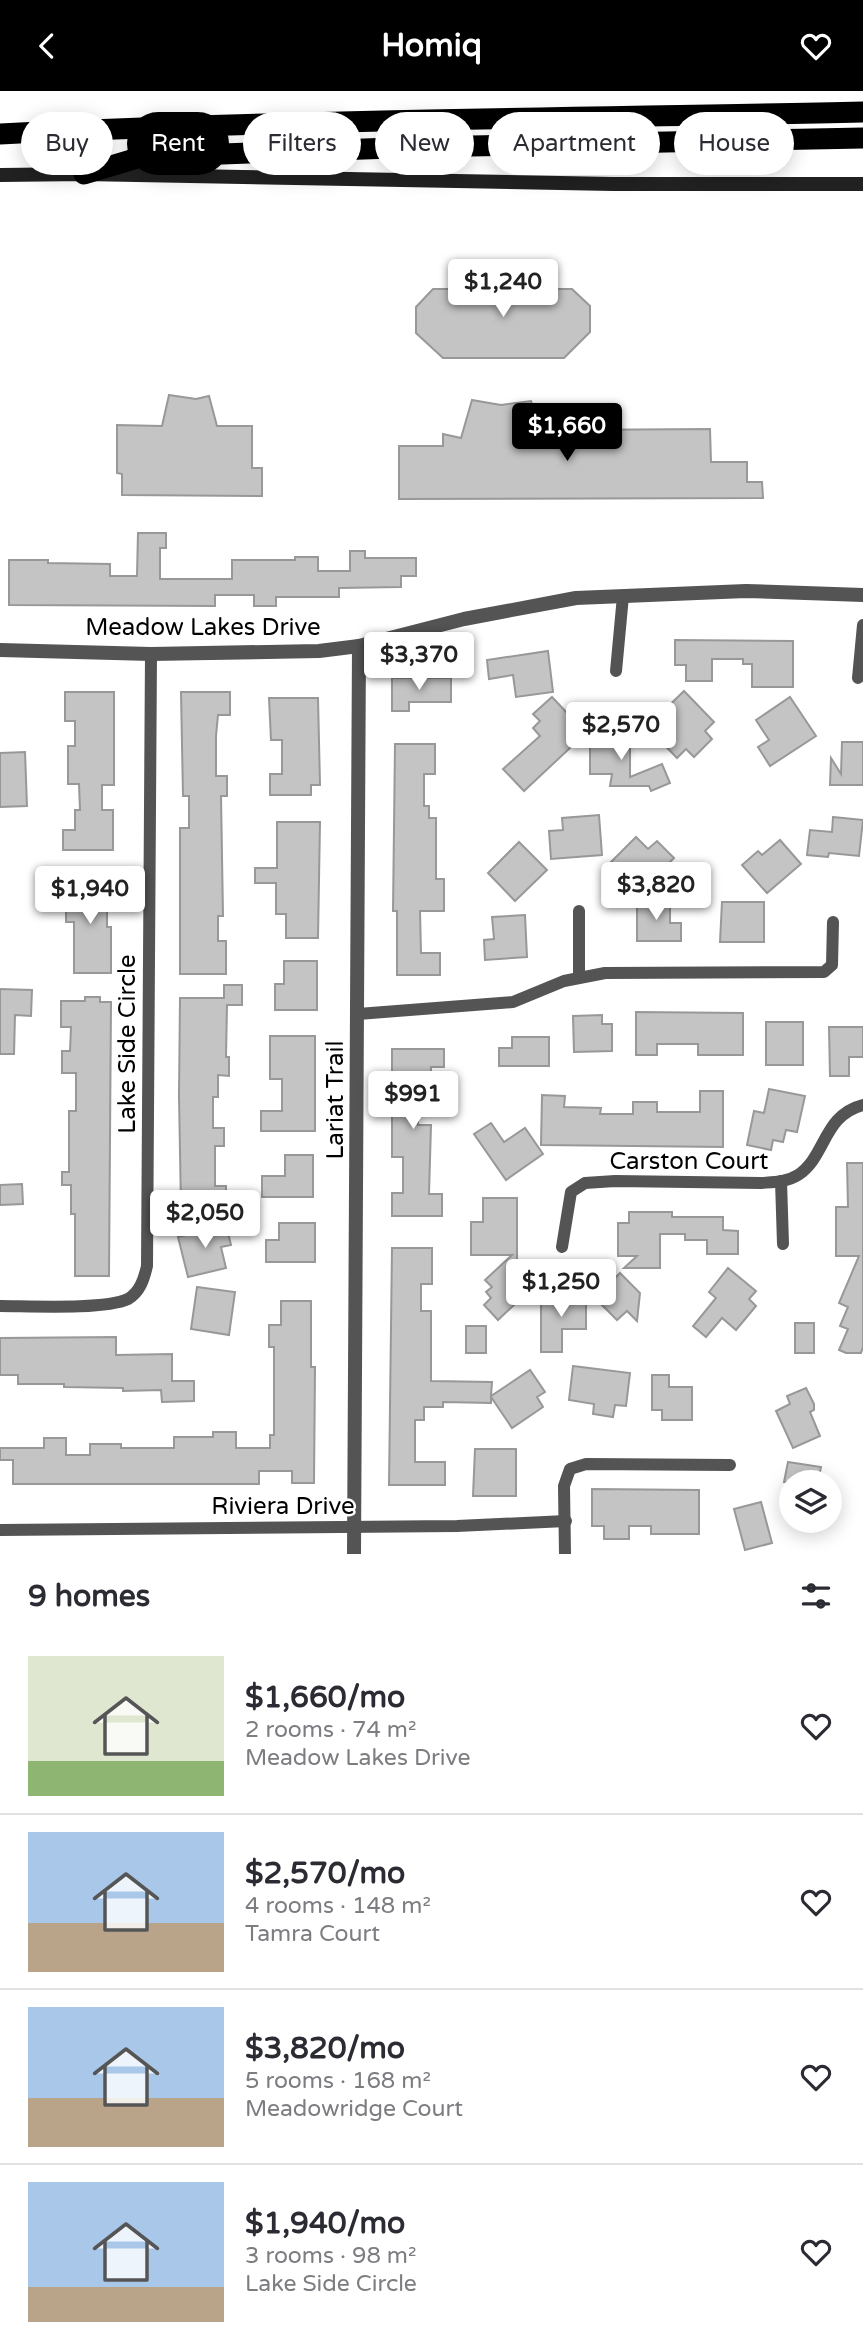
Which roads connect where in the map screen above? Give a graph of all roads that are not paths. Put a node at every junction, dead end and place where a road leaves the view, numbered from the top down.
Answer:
1 (863, 112) edge
2 (0, 134) edge
3 (863, 138) edge
4 (113, 165) edge
5 (0, 175) edge
6 (21, 175) edge
7 (113, 175) edge
8 (863, 184) edge
9 (863, 595) edge
10 (623, 596) junction
11 (863, 625) edge
12 (359, 646) junction
13 (0, 650) edge
14 (152, 654) junction
15 (616, 671) dead end
16 (858, 678) dead end
17 (579, 911) dead end
18 (833, 922) dead end
19 (579, 977) junction
20 (358, 1014) junction
21 (863, 1105) edge
22 (781, 1181) junction
23 (783, 1244) dead end
24 (562, 1247) dead end
25 (0, 1306) edge
26 (730, 1465) dead end
27 (566, 1521) junction
28 (354, 1526) junction
29 (0, 1531) edge
30 (354, 1554) edge
31 (565, 1554) edge

1 - 2 highway
3 - 4 highway
5 - 6 main road
7 - 8 main road
9 - 10 street, Meadow Lakes Drive
10 - 12 street, Meadow Lakes Drive
10 - 15 street
11 - 16 street
12 - 14 street, Meadow Lakes Drive
12 - 20 street, Lariat Trail
13 - 14 street, Meadow Lakes Drive
14 - 25 street, Lake Side Circle
17 - 19 street
18 - 19 street
19 - 20 street
20 - 28 street, Lariat Trail
21 - 22 street, Carston Court
22 - 23 street, Carston Court
22 - 24 street, Carston Court
26 - 27 street
27 - 28 street, Riviera Drive
27 - 31 street
28 - 29 street, Riviera Drive
28 - 30 street, Lariat Trail

